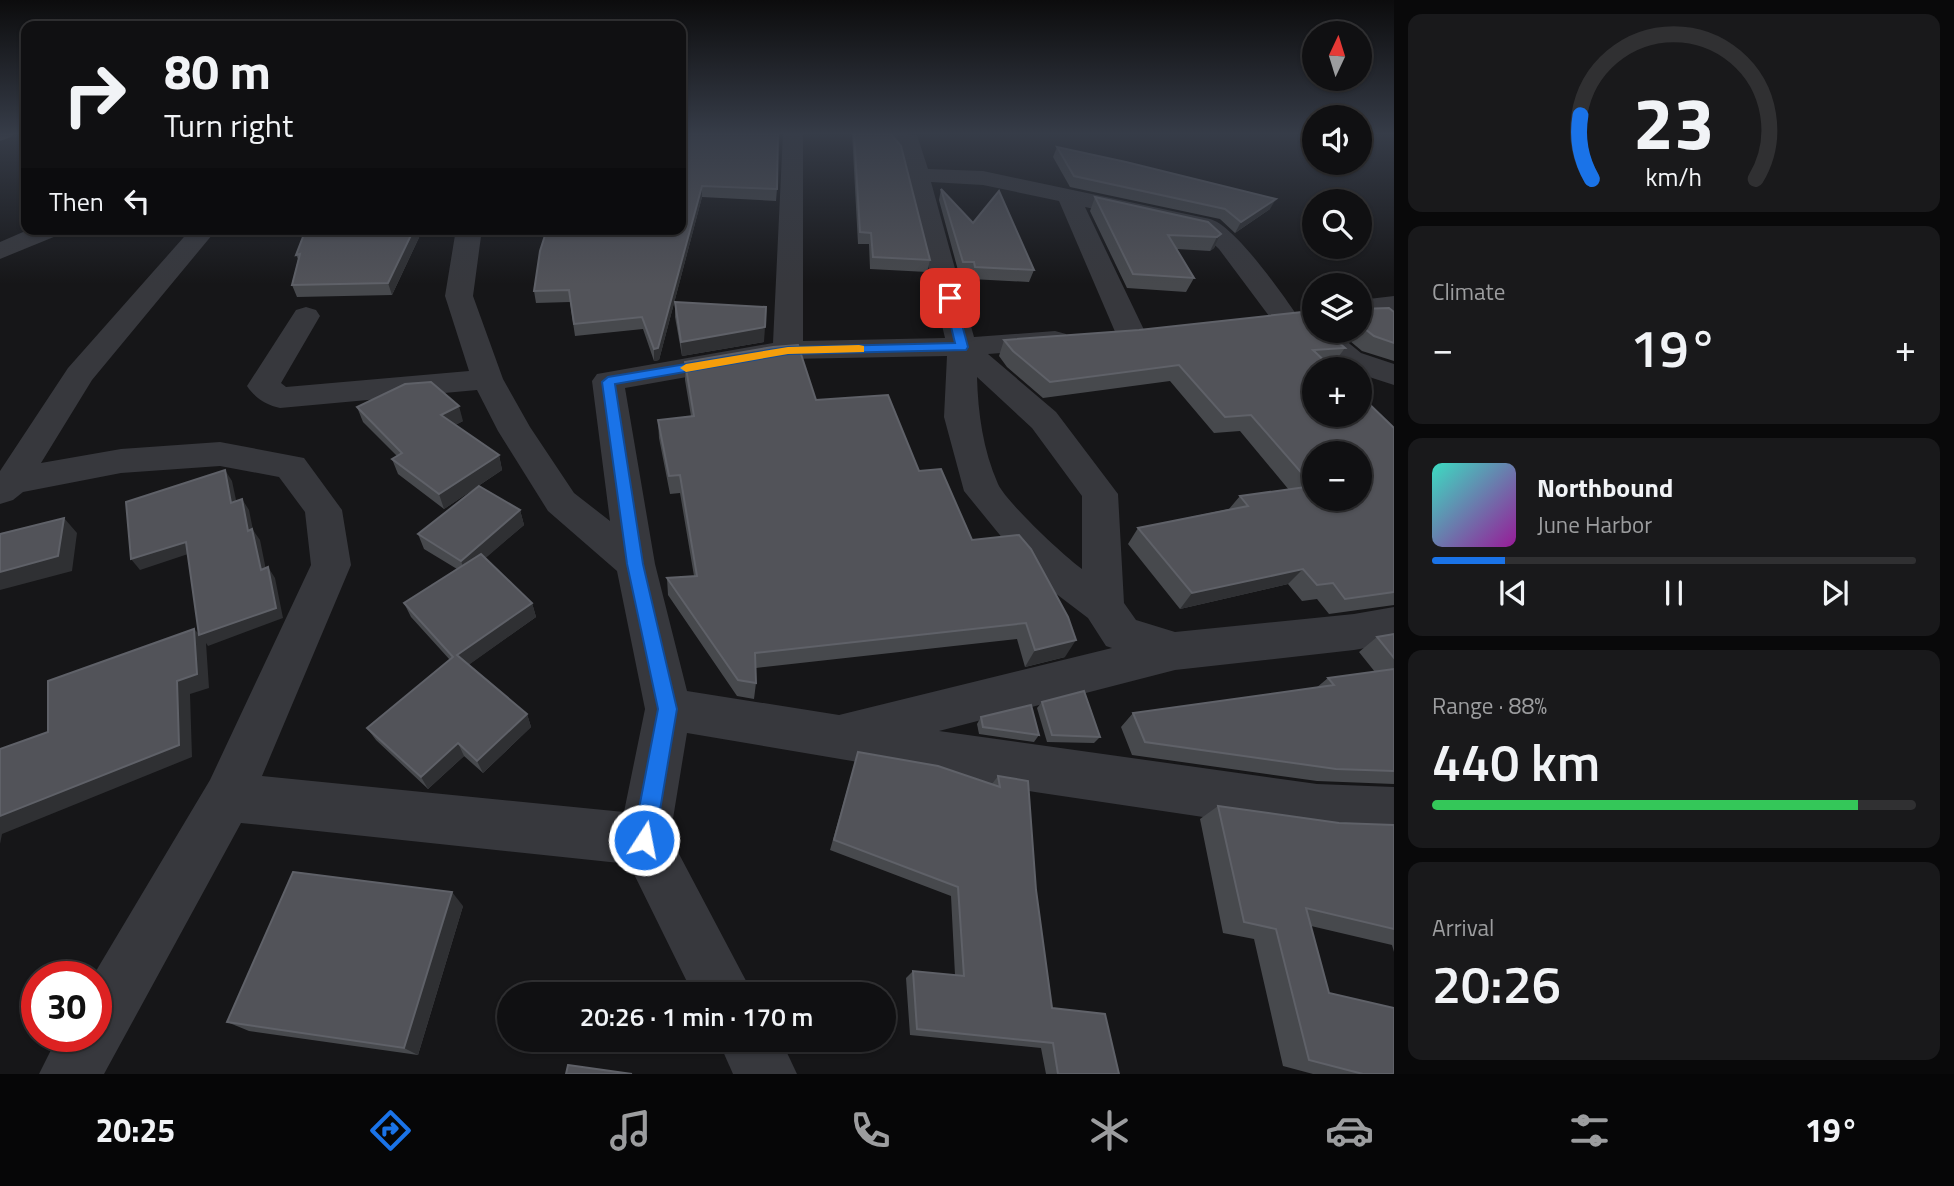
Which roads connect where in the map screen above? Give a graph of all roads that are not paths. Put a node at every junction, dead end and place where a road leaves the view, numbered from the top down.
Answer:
1 (792, 183) edge
2 (920, 183) edge
3 (1005, 183) edge
4 (1069, 198) junction
5 (39, 235) edge
6 (200, 235) edge
7 (468, 235) edge
8 (2, 252) edge
9 (1394, 305) edge
10 (1372, 307) edge
11 (306, 316) dead end
12 (1296, 320) edge
13 (962, 347) junction
14 (788, 351) junction
15 (1341, 357) edge
16 (1372, 370) edge
17 (1394, 375) edge
18 (487, 379) junction
19 (6, 486) edge
20 (635, 564) junction
21 (1103, 606) junction
22 (1394, 625) edge
23 (1175, 651) junction
24 (668, 709) junction
25 (835, 737) junction
26 (228, 797) junction
27 (1394, 812) edge
28 (644, 840) junction
29 (718, 982) edge
30 (112, 1000) edge
31 (83, 1052) edge
32 (754, 1052) edge
33 (70, 1074) edge
34 (766, 1074) edge

1 - 14 street
2 - 13 street
3 - 4 street
4 - 12 street
4 - 13 street
5 - 8 street
6 - 19 street
7 - 18 street
9 - 10 street
11 - 18 street
12 - 15 street
13 - 14 street
13 - 21 street
13 - 21 street
14 - 20 street
16 - 17 street
18 - 20 street
19 - 26 street
20 - 24 street
21 - 23 street
22 - 23 street
23 - 25 street
24 - 25 street
24 - 28 street
25 - 27 street
26 - 28 street
26 - 30 street
28 - 29 street
31 - 33 street
32 - 34 street

